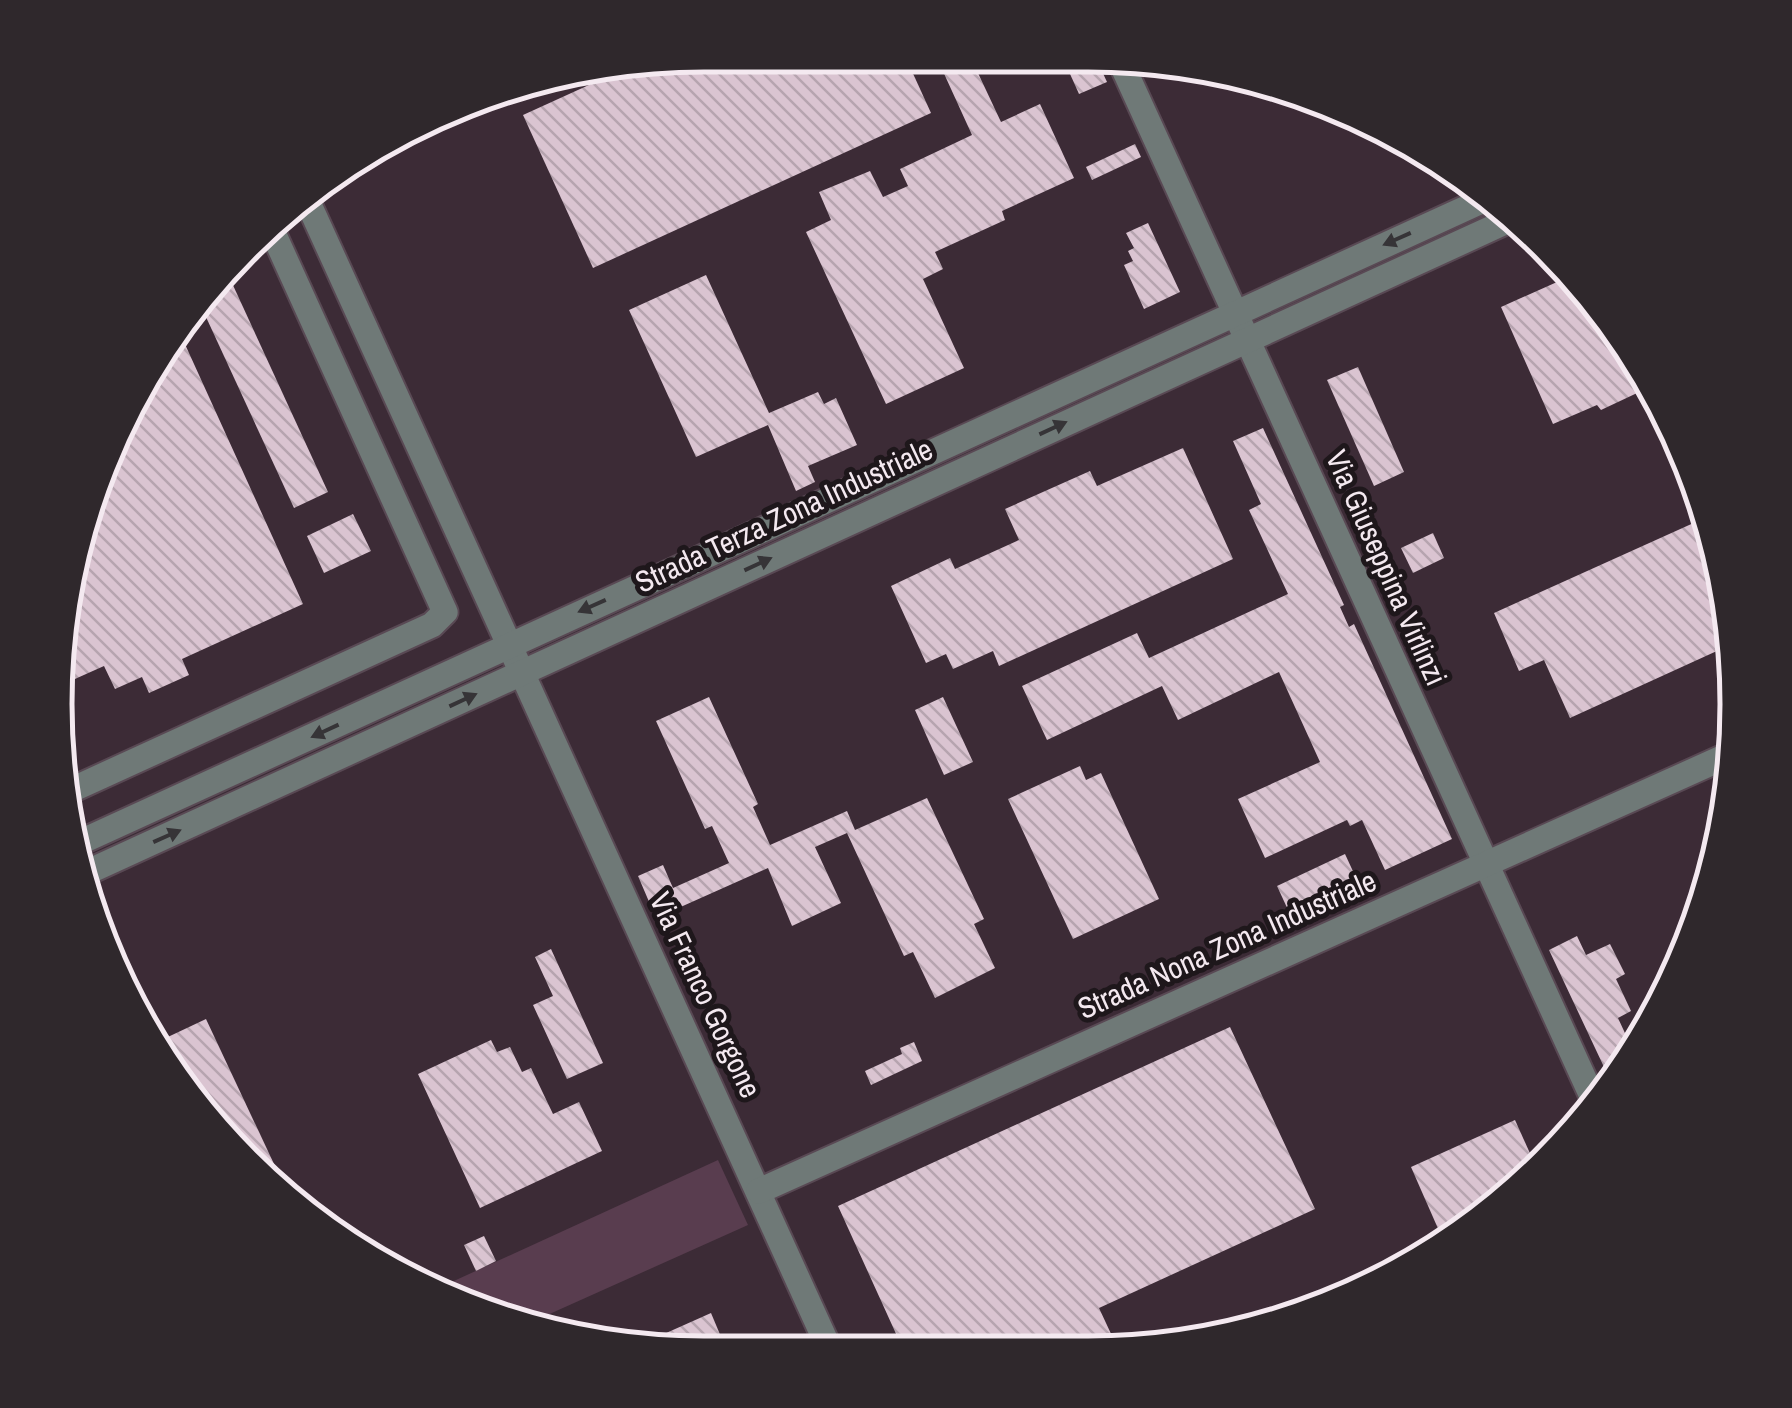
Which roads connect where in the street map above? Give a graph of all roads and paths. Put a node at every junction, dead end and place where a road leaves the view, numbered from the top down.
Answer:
1 (1126, 74) edge
2 (1474, 204) edge
3 (311, 210) edge
4 (1499, 225) edge
5 (276, 240) edge
6 (1234, 313) junction
7 (1247, 340) junction
8 (508, 644) junction
9 (521, 673) junction
10 (1716, 760) edge
11 (78, 786) edge
12 (88, 840) edge
13 (1485, 864) junction
14 (94, 868) edge
15 (1588, 1089) edge
16 (759, 1191) junction
17 (824, 1336) edge

1 - 6 street, Via Giuseppina Virlinzi
2 -> 6 street, Strada Terza Zona Industriale
3 - 8 street
4 - 7 street, Strada Terza Zona Industriale
5 - 11 street
6 - 7 street, Via Giuseppina Virlinzi
6 -> 8 street, Strada Terza Zona Industriale
9 -> 7 street, Strada Terza Zona Industriale
7 - 13 street, Via Giuseppina Virlinzi
8 - 9 street, Via Franco Gorgone
8 -> 12 street, Strada Terza Zona Industriale
14 -> 9 street, Strada Terza Zona Industriale
9 - 16 street, Via Franco Gorgone
10 - 13 street, Strada Nona Zona Industriale
13 - 15 street, Via Giuseppina Virlinzi
13 - 16 street, Strada Nona Zona Industriale
16 - 17 street, Via Franco Gorgone

